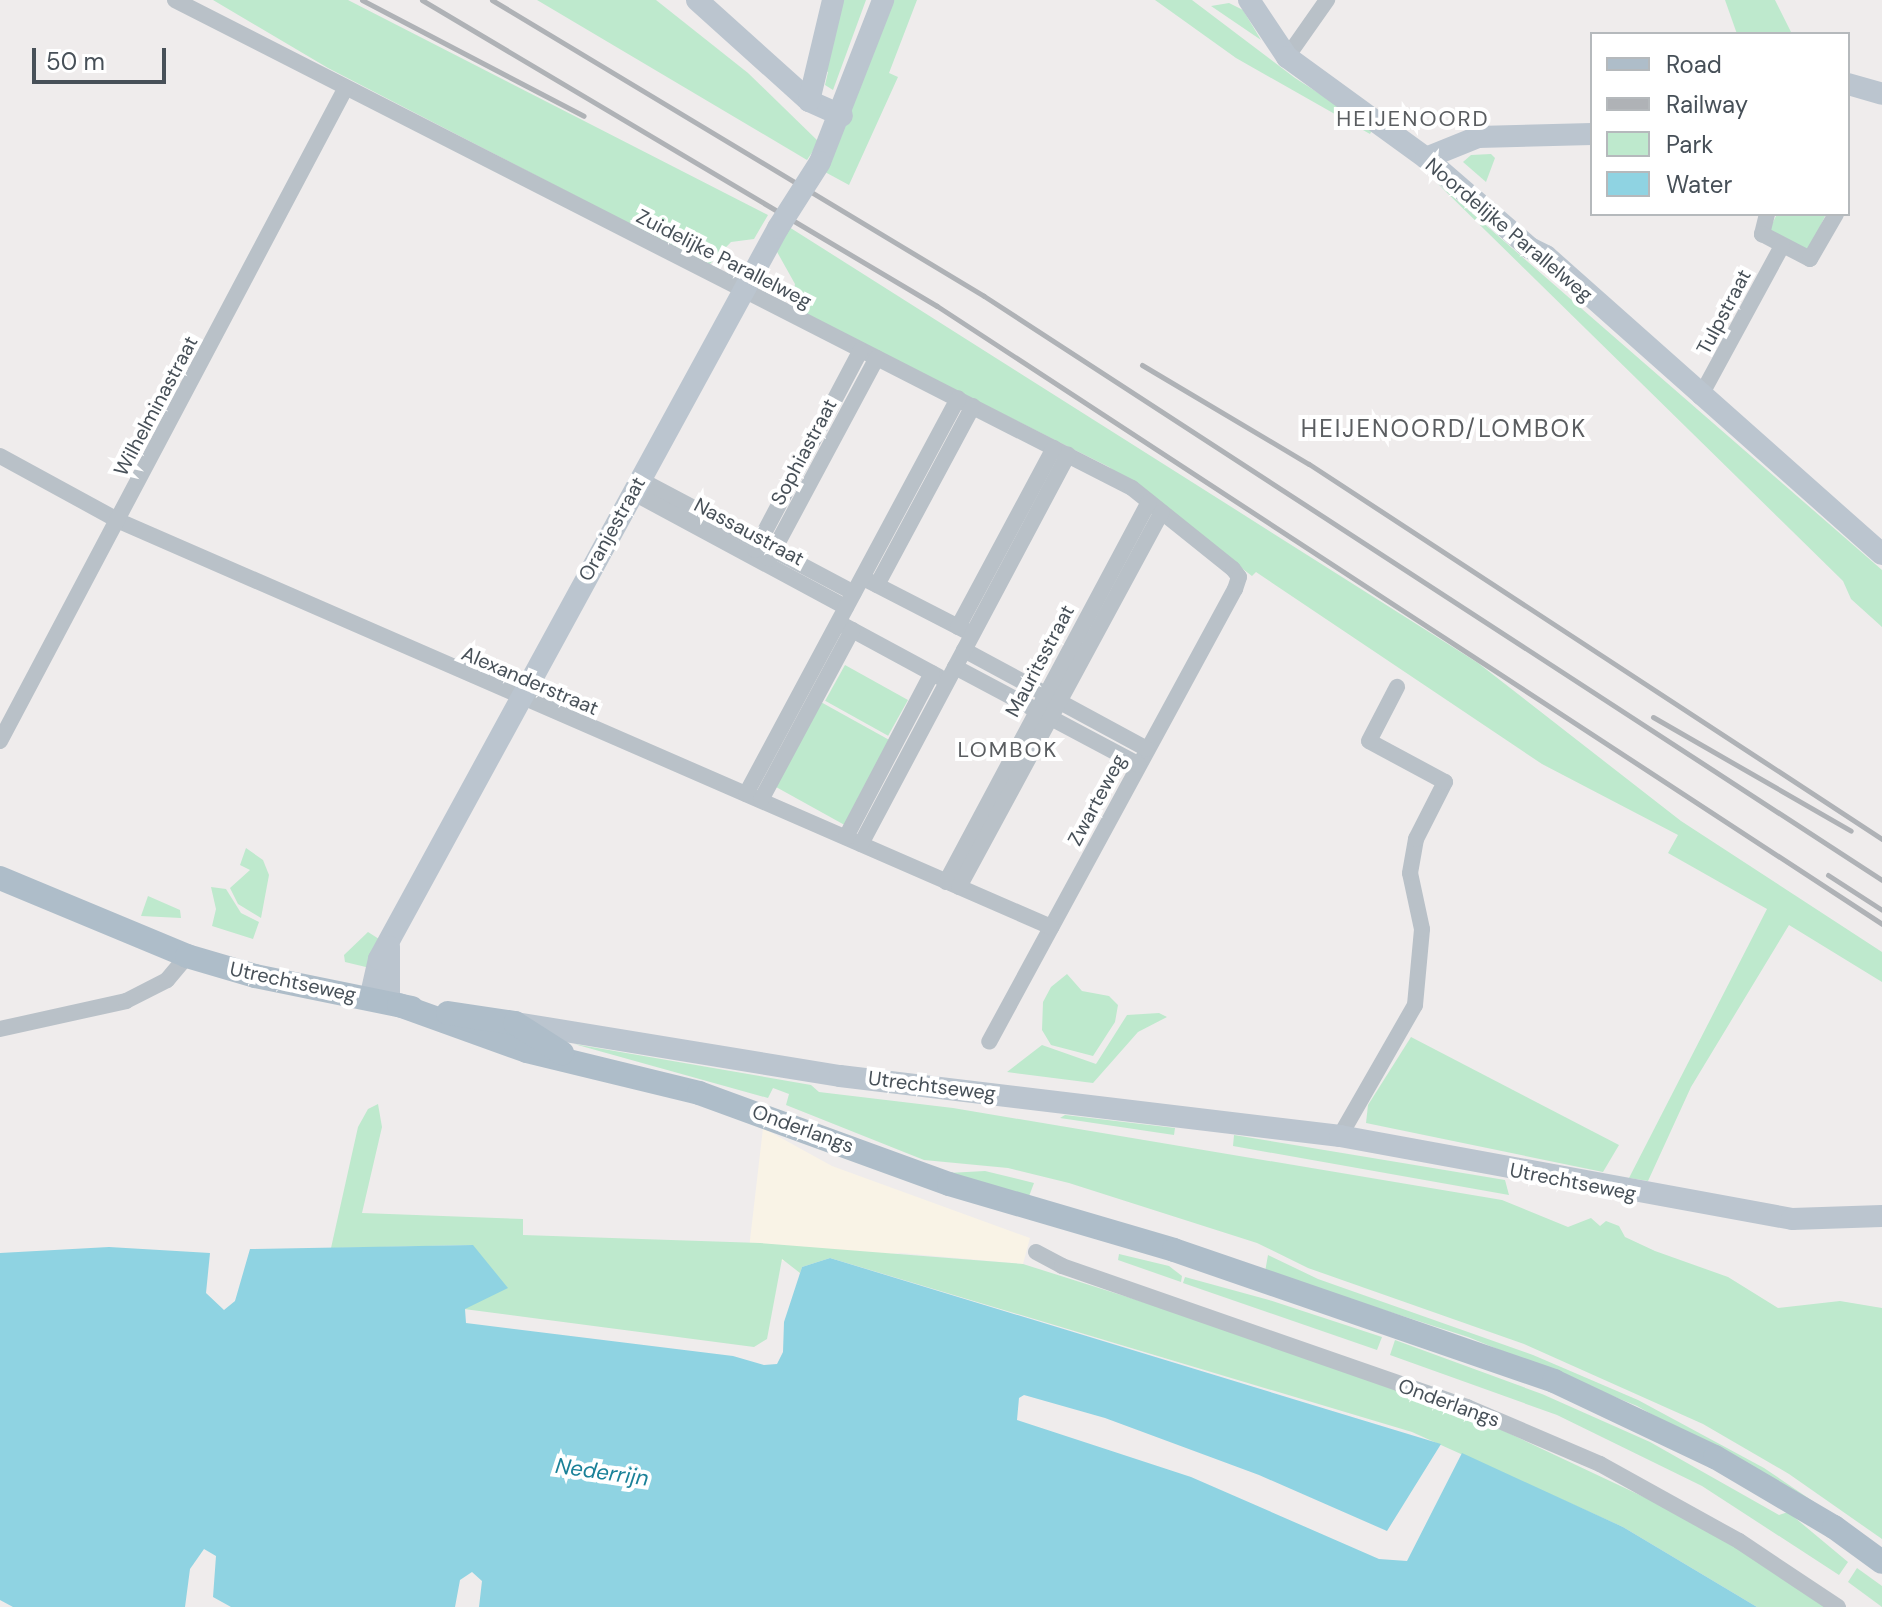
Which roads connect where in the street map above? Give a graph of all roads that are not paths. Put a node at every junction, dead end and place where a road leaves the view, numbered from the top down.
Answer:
1 (175, 0) edge
2 (697, 0) edge
3 (833, 0) edge
4 (883, 0) edge
5 (1249, 0) edge
6 (1327, 0) edge
7 (1287, 57) junction
8 (1850, 85) edge
9 (345, 89) junction
10 (1882, 94) edge
11 (809, 101) junction
12 (842, 116) junction
13 (1590, 134) edge
14 (1426, 158) junction
15 (1766, 216) edge
16 (1835, 216) edge
17 (1782, 246) junction
18 (742, 291) junction
19 (861, 350) junction
20 (877, 358) junction
21 (1700, 397) junction
22 (958, 398) junction
23 (973, 406) junction
24 (1061, 452) junction
25 (0, 456) edge
26 (636, 485) junction
27 (1155, 507) junction
28 (119, 521) junction
29 (763, 553) junction
30 (1882, 554) edge
31 (1239, 577) joint
32 (870, 581) junction
33 (848, 613) junction
34 (965, 630) junction
35 (964, 650) junction
36 (945, 674) junction
37 (1397, 687) dead end
38 (1052, 697) junction
39 (520, 699) junction
40 (1044, 714) junction
41 (0, 741) edge
42 (1147, 749) junction
43 (1139, 765) junction
44 (754, 797) junction
45 (853, 841) junction
46 (0, 878) edge
47 (953, 885) junction
48 (1051, 927) junction
49 (187, 956) junction
50 (386, 1002) junction
51 (515, 1023) junction
52 (0, 1029) edge
53 (989, 1042) dead end
54 (615, 1071) junction
55 (1340, 1136) junction
56 (1882, 1216) edge
57 (1036, 1252) dead end
58 (1780, 1497) junction
59 (1882, 1562) edge
60 (1882, 1579) edge
61 (1838, 1607) edge

1 - 9 street, Zuidelijke Parallelweg
2 - 11 street
3 - 11 street
4 - 12 street
5 - 7 street, Noordelijke Parallelweg
6 - 7 street
7 - 14 street, Noordelijke Parallelweg
8 - 10 street
9 - 18 street, Zuidelijke Parallelweg
9 - 28 street, Wilhelminastraat
11 - 12 street
12 - 18 street, Oranjestraat, bridge
13 - 14 street
14 - 21 street, Noordelijke Parallelweg
15 - 17 street
16 - 17 street
17 - 21 street, Tulpstraat
18 - 19 street, Zuidelijke Parallelweg
18 - 26 street, Oranjestraat
19 - 20 street, Zuidelijke Parallelweg
19 - 29 street, Sophiastraat
20 - 22 street, Zuidelijke Parallelweg
20 - 29 street, Sophiastraat
21 - 30 street, Noordelijke Parallelweg
22 - 23 street, Zuidelijke Parallelweg
22 - 32 street
23 - 24 street, Zuidelijke Parallelweg
23 - 32 street
24 - 27 street, Zuidelijke Parallelweg
24 - 34 street
25 - 28 street, Alexanderstraat
26 - 29 street, Nassaustraat
26 - 39 street, Oranjestraat
27 - 31 street, Zuidelijke Parallelweg
27 - 38 street, Mauritsstraat
28 - 39 street, Alexanderstraat
28 - 41 street, Wilhelminastraat
29 - 33 street, Nassaustraat
31 - 42 street, Zwarteweg
32 - 33 street
32 - 34 street
33 - 36 street, Nassaustraat
33 - 44 street
34 - 35 street
35 - 36 street
35 - 38 street
36 - 40 street, Nassaustraat
36 - 45 street
37 - 55 street
38 - 40 street, Mauritsstraat
38 - 42 street
39 - 44 street, Alexanderstraat
39 - 50 street, Oranjestraat
40 - 43 street, Nassaustraat
40 - 47 street, Mauritsstraat
42 - 43 street, Zwarteweg
43 - 48 street, Zwarteweg
44 - 45 street, Alexanderstraat
45 - 47 street, Alexanderstraat
46 - 49 main road, Utrechtseweg
47 - 48 street, Alexanderstraat
48 - 53 street, Zwarteweg
49 - 50 main road, Utrechtseweg
49 - 52 street
50 - 51 main road, Utrechtseweg
50 - 54 main road, Onderlangs
51 - 54 main road, Onderlangs
51 - 55 street, Utrechtseweg
54 - 58 main road, Onderlangs
55 - 56 street, Utrechtseweg
57 - 61 street, Onderlangs
58 - 59 main road, Onderlangs
58 - 60 main road, Onderlangs

